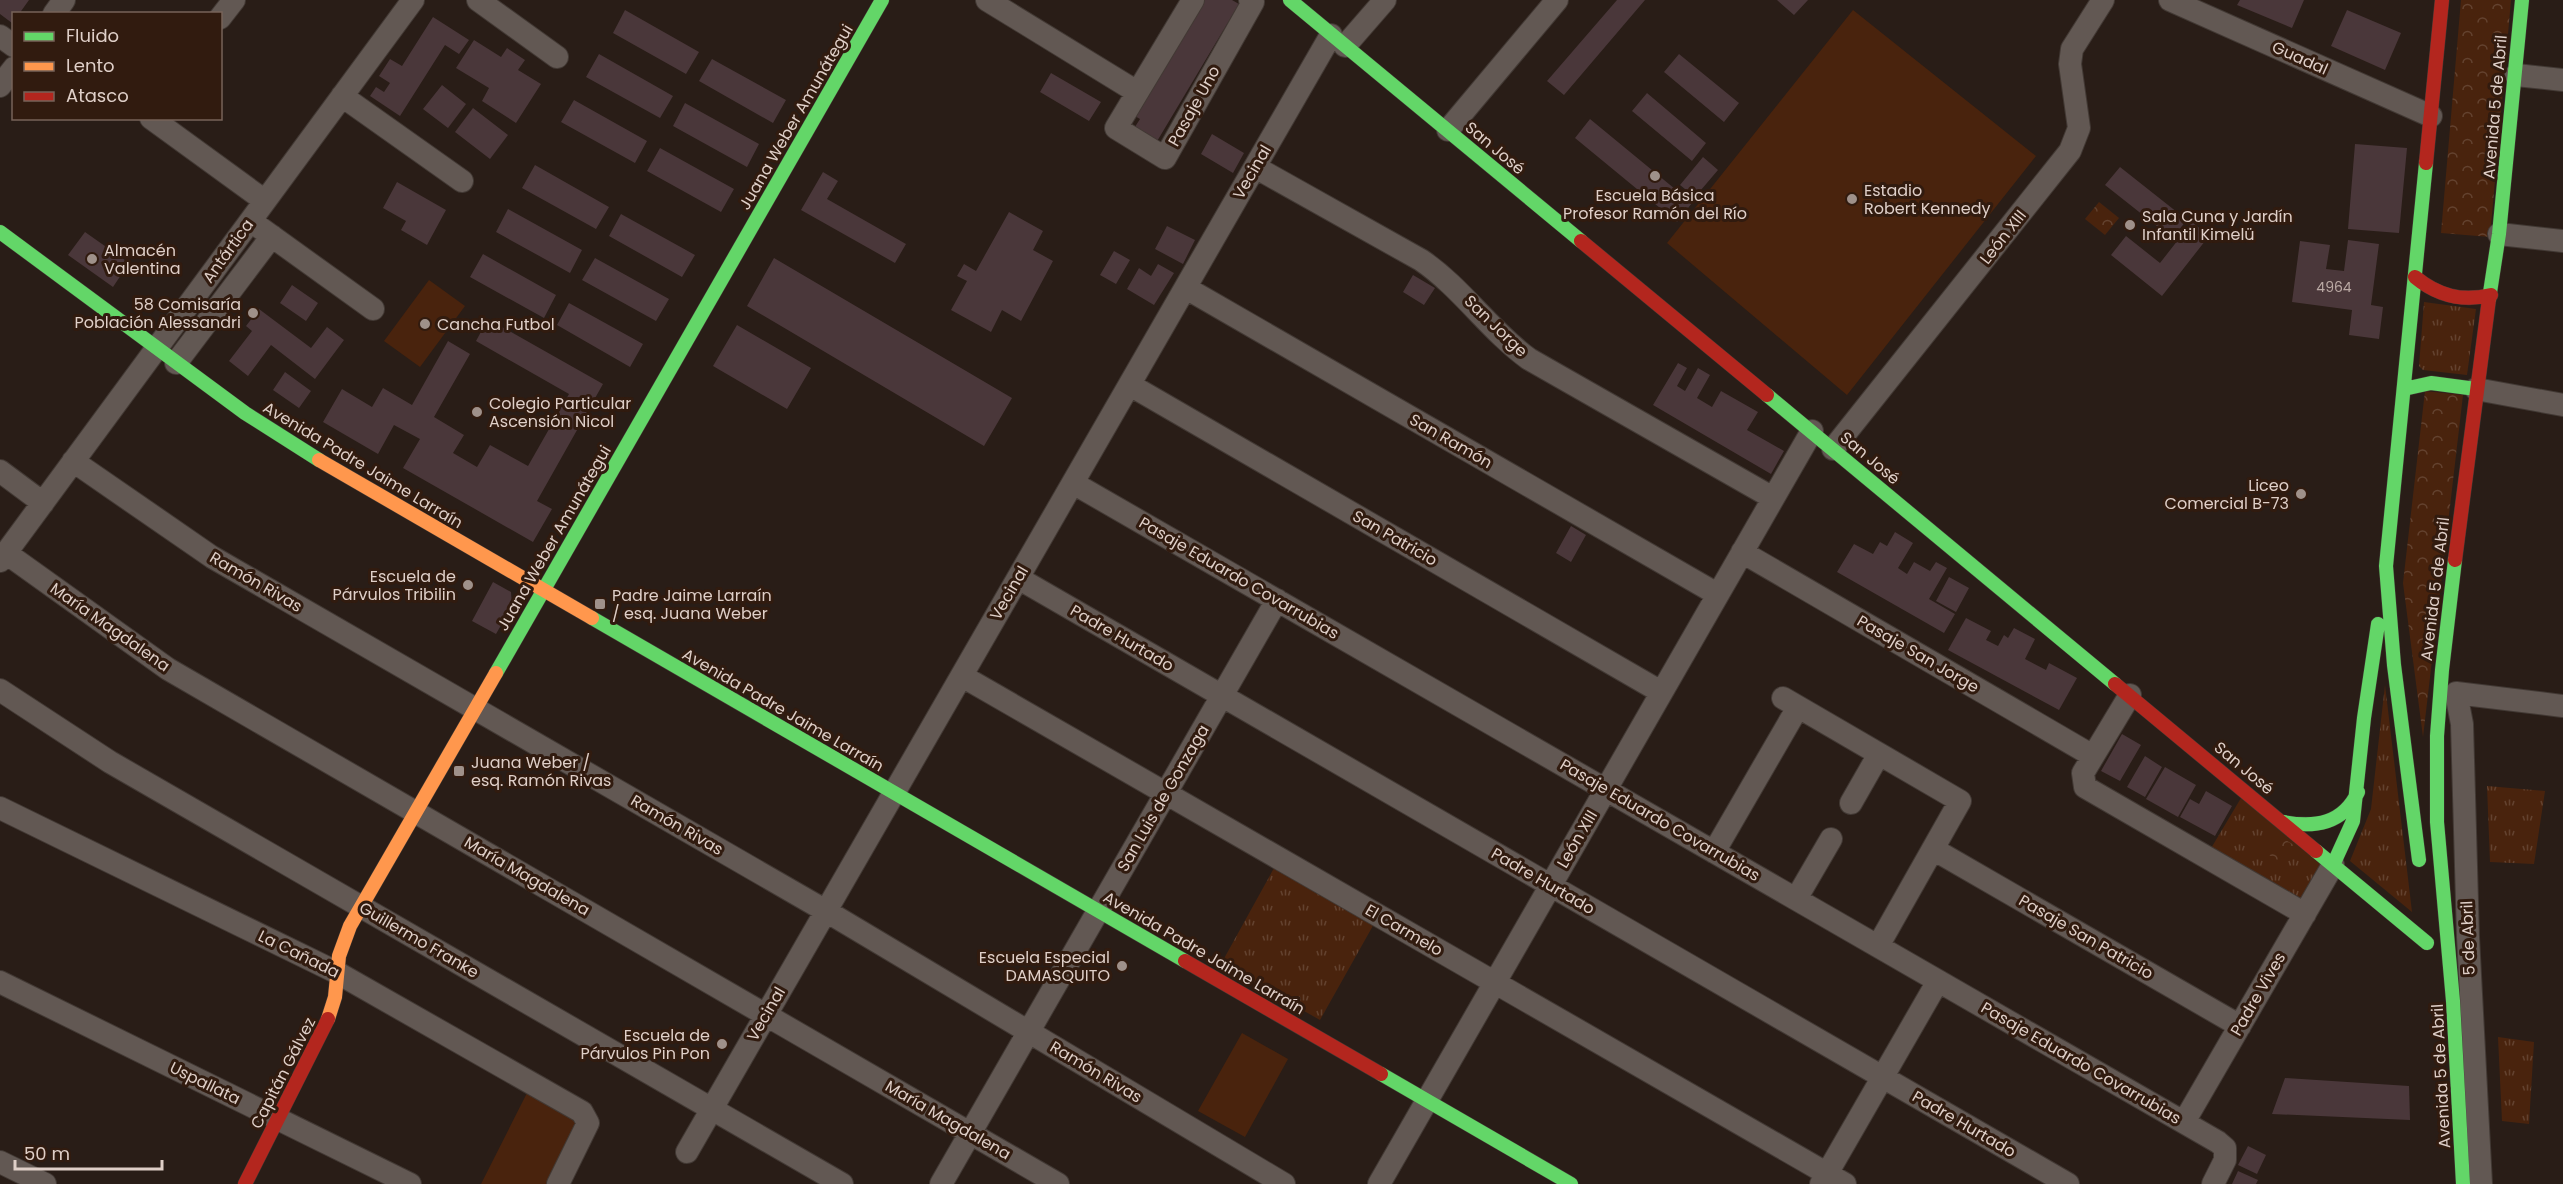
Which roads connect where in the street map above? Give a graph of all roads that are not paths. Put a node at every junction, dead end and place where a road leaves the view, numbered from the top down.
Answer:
1 (234, 0) edge
2 (413, 0) edge
3 (478, 0) edge
4 (882, 0) edge
5 (987, 0) edge
6 (1250, 0) edge
7 (1290, 0) edge
8 (1385, 0) edge
9 (1557, 0) edge
10 (2103, 0) edge
11 (2170, 0) edge
12 (2442, 0) edge
13 (2522, 0) edge
14 (1189, 2) edge
15 (222, 15) edge
16 (1338, 41) junction
17 (557, 57) dead end
18 (12, 71) edge
19 (2516, 75) junction
20 (2563, 80) edge
21 (0, 86) edge
22 (1137, 92) junction
23 (342, 96) junction
24 (2431, 116) junction
25 (154, 120) edge
26 (1448, 130) junction
27 (1255, 167) junction
28 (462, 181) dead end
29 (265, 201) junction
30 (250, 221) junction
31 (0, 232) edge
32 (2499, 234) junction
33 (272, 236) junction
34 (2563, 241) edge
35 (2415, 277) junction
36 (1186, 288) junction
37 (2491, 295) junction
38 (373, 309) dead end
39 (156, 349) junction
40 (176, 363) junction
41 (1130, 385) junction
42 (2404, 389) junction
43 (2476, 389) junction
44 (2563, 405) edge
45 (1812, 431) junction
46 (1833, 449) junction
47 (73, 461) junction
48 (0, 471) edge
49 (1073, 483) junction
50 (1773, 498) junction
51 (43, 503) junction
52 (1742, 552) junction
53 (3, 557) edge
54 (2386, 566) junction
55 (1018, 578) junction
56 (542, 591) junction
57 (1717, 594) junction
58 (1277, 600) junction
59 (2442, 670) junction
60 (962, 676) junction
61 (0, 691) edge
62 (1661, 692) junction
63 (2456, 693) junction
64 (2130, 695) junction
65 (1222, 696) junction
66 (2563, 706) edge
67 (475, 709) junction
68 (1879, 754) junction
69 (2093, 756) junction
70 (1606, 789) junction
71 (2358, 792) junction
72 (1166, 793) junction
73 (894, 794) junction
74 (1851, 802) dead end
75 (0, 808) edge
76 (415, 812) junction
77 (2283, 822) junction
78 (1831, 839) dead end
79 (1933, 849) junction
80 (1714, 852) junction
81 (2333, 865) junction
82 (2421, 874) dead end
83 (1550, 885) junction
84 (1796, 899) junction
85 (361, 907) junction
86 (826, 911) junction
87 (1098, 911) junction
88 (2305, 914) junction
89 (2425, 920) dead end
90 (1878, 946) junction
91 (336, 972) junction
92 (1938, 981) junction
93 (0, 982) edge
94 (1495, 982) junction
95 (766, 1015) junction
96 (2240, 1026) junction
97 (1029, 1032) junction
98 (1882, 1077) junction
99 (1426, 1101) junction
100 (712, 1109) junction
101 (279, 1119) junction
102 (2184, 1122) junction
103 (970, 1133) junction
104 (687, 1152) dead end
105 (0, 1162) edge
106 (2217, 1177) edge
107 (1831, 1180) edge
108 (45, 1184) edge
109 (246, 1184) edge
110 (410, 1184) edge
111 (558, 1184) edge
112 (842, 1184) edge
113 (941, 1184) edge
114 (1059, 1184) edge
115 (1284, 1184) edge
116 (1378, 1184) edge
117 (1571, 1184) edge
118 (2068, 1184) edge
119 (2463, 1184) edge
120 (2481, 1184) edge

1 - 15 street
2 - 23 street, Antártica
3 - 17 street
4 - 56 street, Juana Weber Amunátegui
5 - 22 street
6 - 22 street, Pasaje Uno
7 - 16 street, San José
8 - 16 street, Vecinal
9 - 26 street
10 - 46 street, León XIII
11 - 24 street, Guadal
12 - 24 street, Avenida 5 de Abril
13 - 19 street, Avenida 5 de Abril
14 - 22 street
16 - 26 street, San José
16 - 27 street, Vecinal
18 - 21 street
19 - 20 street
19 - 32 street, Avenida 5 de Abril
23 - 28 street
23 - 29 street, Antártica
24 - 35 street, Avenida 5 de Abril
25 - 29 street
26 - 45 street, San José
27 - 36 street, Vecinal
27 - 50 street, San Jorge
29 - 30 street, Antártica
30 - 33 street
30 - 39 street, Antártica
31 - 39 street, Avenida Padre Jaime Larraín
32 - 34 street
32 - 37 street, Avenida 5 de Abril
33 - 38 street
33 - 40 street, Antártica
35 - 37 street
35 - 42 street, Avenida 5 de Abril
36 - 41 street, Vecinal
36 - 57 street, San Ramón
37 - 43 street, Avenida 5 de Abril
39 - 40 street, Avenida Padre Jaime Larraín
39 - 47 street, Antártica
40 - 56 street, Avenida Padre Jaime Larraín
41 - 49 street, Vecinal
41 - 62 street, San Patricio
42 - 43 street
42 - 54 street, Avenida 5 de Abril
43 - 44 street
43 - 59 street, Avenida 5 de Abril
45 - 46 street, San José
45 - 50 street, León XIII
46 - 64 street, San José
47 - 51 street, Antártica
47 - 67 street, Ramón Rivas
48 - 51 street
49 - 55 street, Vecinal
49 - 58 street, Pasaje Eduardo Covarrubias
50 - 52 street, León XIII
51 - 53 street, Antártica
52 - 57 street, León XIII
52 - 69 street, Pasaje San Jorge
53 - 76 street, María Magdalena
54 - 71 street
54 - 82 street, Avenida 5 de Abril
55 - 60 street, Vecinal
55 - 65 street, Padre Hurtado
56 - 67 street, Juana Weber Amunátegui
56 - 73 street, Avenida Padre Jaime Larraín
57 - 62 street, León XIII
58 - 65 street, San Luis de Gonzaga
58 - 70 street, Pasaje Eduardo Covarrubias
59 - 63 street
59 - 119 street, Avenida 5 de Abril
60 - 72 street, El Carmelo
60 - 73 street, Vecinal
61 - 85 street, Guillermo Franke
62 - 70 street, León XIII
63 - 66 street
63 - 120 street, 5 de Abril
64 - 69 street
64 - 77 street, San José
65 - 72 street, San Luis de Gonzaga
65 - 83 street, Padre Hurtado
67 - 76 street, Juana Weber Amunátegui
67 - 86 street, Ramón Rivas
68 - 74 street
68 - 79 street
68 - 80 street
69 - 88 street
70 - 80 street, Pasaje Eduardo Covarrubias
70 - 83 street, León XIII
71 - 77 street
71 - 81 street
72 - 87 street, San Luis de Gonzaga
72 - 94 street, El Carmelo
73 - 86 street, Vecinal
73 - 87 street, Avenida Padre Jaime Larraín
75 - 91 street, La Cañada
76 - 85 street, Juana Weber Amunátegui
76 - 95 street, María Magdalena
77 - 81 street, San José
78 - 84 street
79 - 90 street
79 - 96 street, Pasaje San Patricio
80 - 84 street, Pasaje Eduardo Covarrubias
81 - 88 street, Padre Vives
81 - 89 street, San José
83 - 94 street, León XIII
83 - 98 street, Padre Hurtado
84 - 90 street, Pasaje Eduardo Covarrubias
85 - 91 street, Juana Weber Amunátegui
85 - 100 street, Guillermo Franke
86 - 95 street, Vecinal
86 - 97 street, Ramón Rivas
87 - 97 street, San Luis de Gonzaga
87 - 99 street, Avenida Padre Jaime Larraín
88 - 96 street, Padre Vives
90 - 92 street, Pasaje Eduardo Covarrubias
91 - 101 street, Capitán Gálvez
91 - 111 street, La Cañada
92 - 98 street
92 - 102 street, Pasaje Eduardo Covarrubias
93 - 101 street, Uspallata
94 - 99 street, León XIII
94 - 107 street, El Carmelo
95 - 100 street, Vecinal
95 - 103 street, María Magdalena
96 - 102 street, Padre Vives
97 - 103 street, San Luis de Gonzaga
97 - 115 street, Ramón Rivas
98 - 107 street
98 - 118 street, Padre Hurtado
99 - 116 street, León XIII
99 - 117 street, Avenida Padre Jaime Larraín
100 - 104 street, Vecinal
100 - 112 street, Guillermo Franke
101 - 109 street, Capitán Gálvez
101 - 110 street, Uspallata
102 - 106 street, Pasaje Eduardo Covarrubias
103 - 113 street, San Luis de Gonzaga
103 - 114 street, María Magdalena
105 - 108 street

